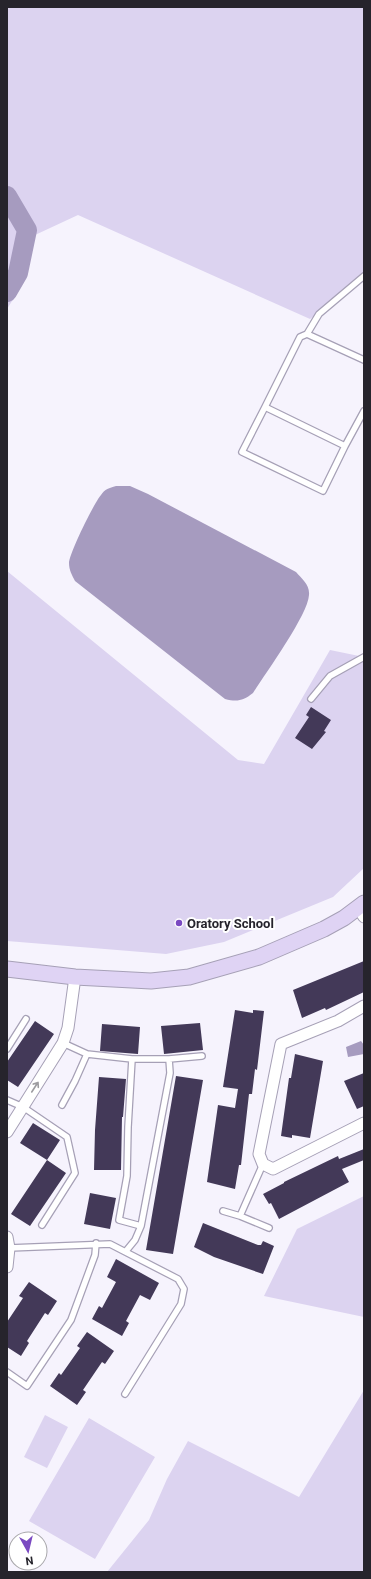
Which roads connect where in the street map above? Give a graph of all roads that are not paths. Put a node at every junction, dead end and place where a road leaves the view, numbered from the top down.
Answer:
1 (364, 276) edge
2 (307, 334) junction
3 (364, 360) edge
4 (265, 407) junction
5 (364, 411) edge
6 (345, 446) junction
7 (364, 657) edge
8 (311, 699) dead end
9 (362, 909) edge
10 (7, 969) edge
11 (76, 978) junction
12 (364, 1006) edge
13 (26, 1019) dead end
14 (63, 1043) junction
15 (7, 1049) edge
16 (87, 1054) junction
17 (202, 1056) dead end
18 (132, 1059) junction
19 (169, 1059) junction
20 (7, 1100) edge
21 (62, 1105) dead end
22 (23, 1107) junction
23 (364, 1123) edge
24 (7, 1132) edge
25 (261, 1159) junction
26 (223, 1211) dead end
27 (240, 1216) junction
28 (42, 1225) dead end
29 (141, 1226) junction
30 (269, 1228) dead end
31 (7, 1237) edge
32 (96, 1243) junction
33 (8, 1248) junction
34 (126, 1251) junction
35 (7, 1267) edge
36 (7, 1372) edge
37 (125, 1394) dead end

1 - 2 lane
2 - 3 lane
2 - 4 lane
4 - 6 lane
4 - 6 lane
5 - 6 lane
7 - 8 lane
9 - 11 main road
10 - 11 main road
11 - 14 street
12 - 25 street
13 - 15 lane
14 - 16 lane
22 -> 14 street
16 - 18 lane
16 - 21 lane
17 - 19 lane
18 - 19 lane
18 - 29 lane
19 - 29 lane
20 - 22 lane
22 - 24 street
22 - 28 lane
23 - 25 street
25 - 27 lane
26 - 27 lane
27 - 30 lane
29 - 34 lane
31 - 33 street
32 - 33 lane
32 - 34 lane
32 - 36 lane
33 - 35 street
34 - 37 lane

